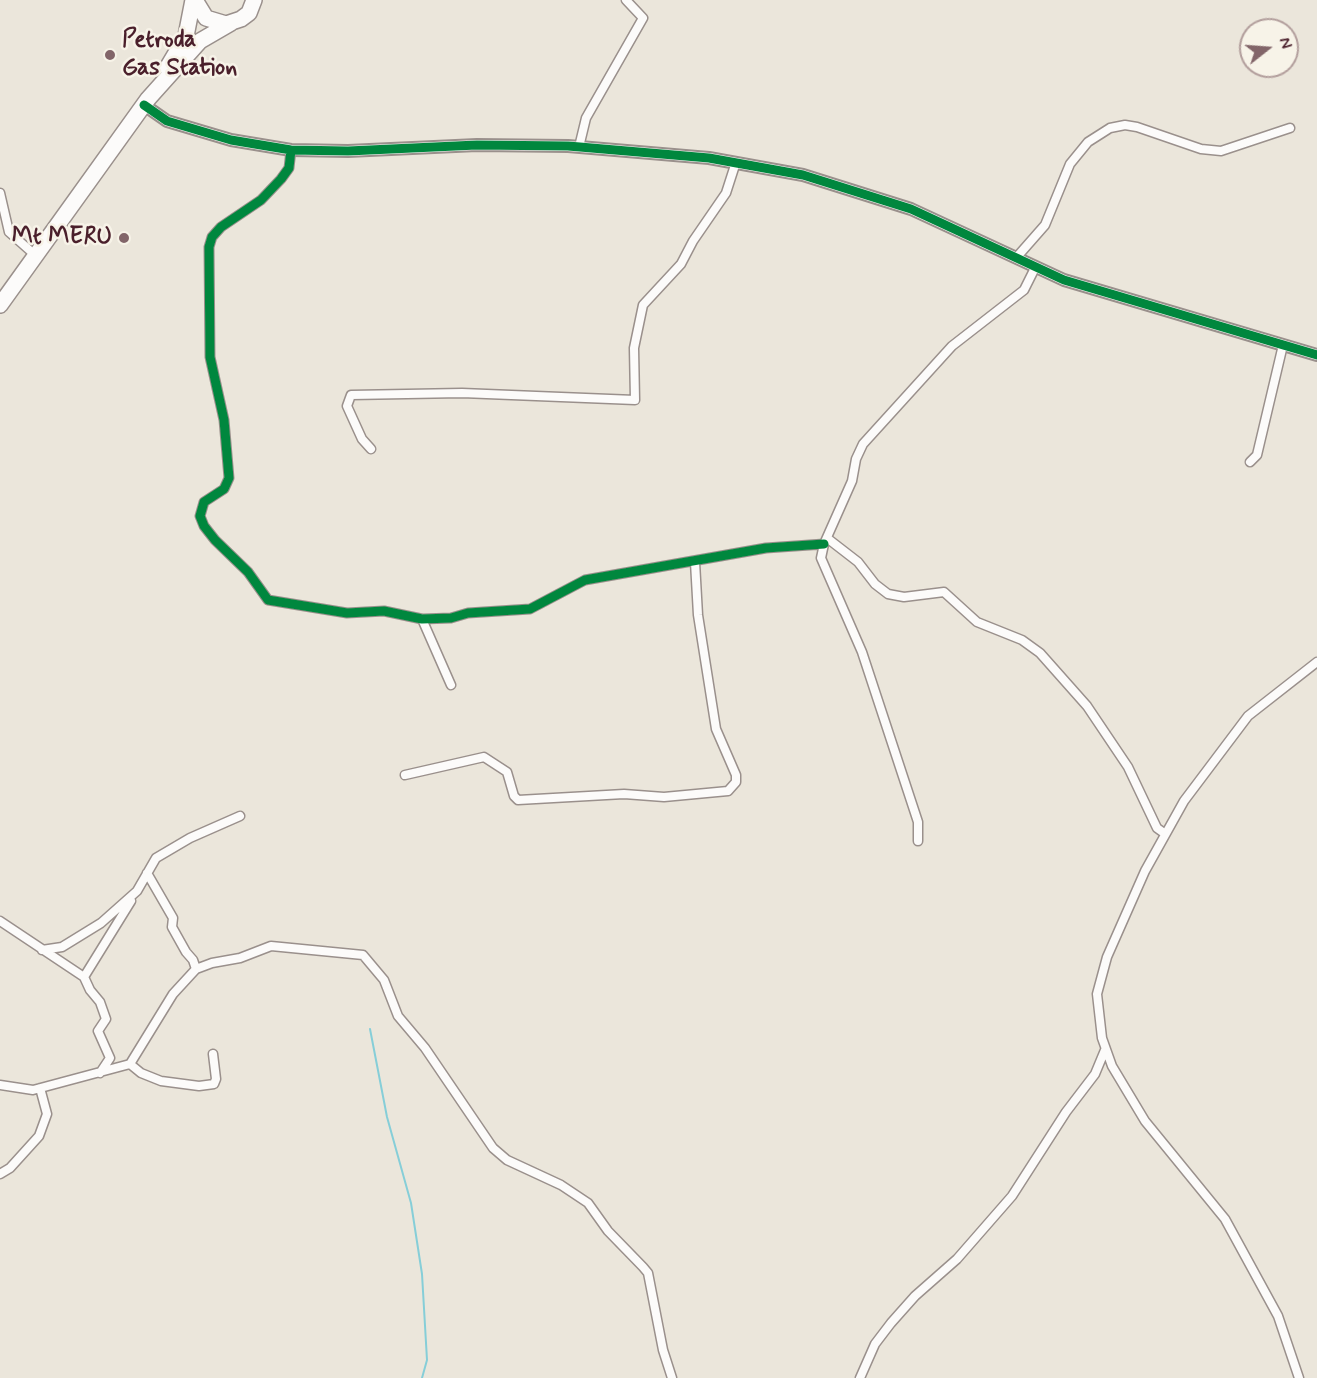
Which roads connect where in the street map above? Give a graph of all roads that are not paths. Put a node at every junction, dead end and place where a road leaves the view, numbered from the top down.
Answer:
1 (194, 0) edge
2 (254, 0) edge
3 (626, 0) edge
4 (231, 23) junction
5 (146, 102) junction
6 (1290, 128) dead end
7 (579, 147) junction
8 (291, 150) junction
9 (736, 162) junction
10 (0, 193) edge
11 (35, 255) junction
12 (1016, 258) junction
13 (1035, 268) junction
14 (0, 306) edge
15 (1283, 345) junction
16 (1317, 355) edge
17 (371, 449) dead end
18 (1250, 462) dead end
19 (826, 541) junction
20 (695, 562) junction
21 (422, 619) junction
22 (1317, 662) edge
23 (451, 685) dead end
24 (405, 775) dead end
25 (240, 816) dead end
26 (1164, 833) junction
27 (918, 841) dead end
28 (147, 873) junction
29 (137, 891) junction
30 (0, 921) edge
31 (42, 950) junction
32 (196, 969) junction
33 (84, 977) junction
34 (1105, 1050) junction
35 (213, 1054) dead end
36 (130, 1064) junction
37 (99, 1073) junction
38 (0, 1085) edge
39 (40, 1088) junction
40 (0, 1174) edge
41 (672, 1378) edge
42 (860, 1378) edge
43 (1299, 1378) edge

1 - 4 highway
1 - 5 highway
2 - 4 highway
3 - 7 street
4 - 5 highway
5 - 8 street
5 - 11 highway
6 - 12 street
7 - 8 street
7 - 9 street
8 - 21 street
9 - 12 street
9 - 17 street
10 - 11 street
11 - 14 highway
12 - 13 street
13 - 15 street
13 - 19 street
15 - 16 street
15 - 18 street
19 - 20 street
19 - 26 street
19 - 27 street
20 - 21 street
20 - 24 street
21 - 23 street
22 - 26 street
25 - 28 street
26 - 34 street
28 - 29 street
28 - 32 street
29 - 31 street
29 - 33 street
30 - 31 street
31 - 33 street
32 - 36 street
32 - 41 street
33 - 37 street
34 - 42 street
34 - 43 street
35 - 36 street
36 - 37 street
37 - 39 street
38 - 39 street
39 - 40 street

